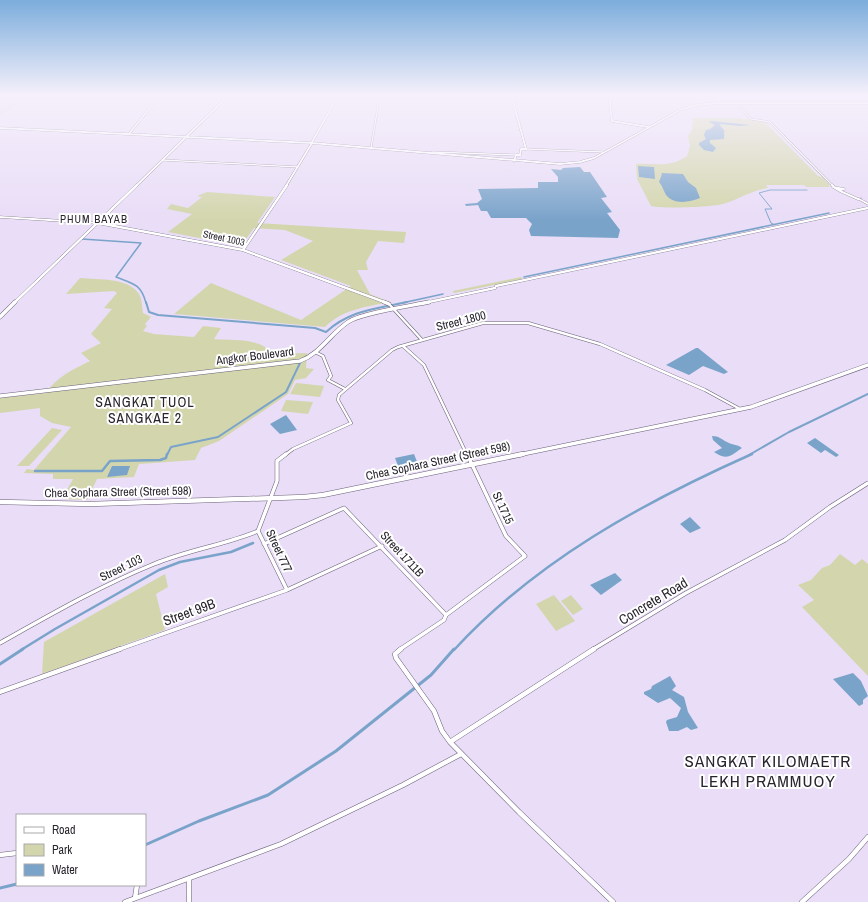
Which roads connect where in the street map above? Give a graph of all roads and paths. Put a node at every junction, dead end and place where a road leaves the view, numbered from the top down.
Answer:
1 (169, 136) edge
2 (315, 136) edge
3 (373, 136) edge
4 (522, 136) edge
5 (632, 136) edge
6 (785, 136) edge
7 (786, 136) edge
8 (187, 137) junction
9 (312, 142) junction
10 (620, 143) junction
11 (371, 148) junction
12 (526, 149) junction
13 (603, 152) junction
14 (427, 153) junction
15 (516, 155) junction
16 (162, 160) junction
17 (514, 161) junction
18 (298, 167) junction
19 (838, 186) junction
20 (834, 187) junction
21 (844, 190) junction
22 (840, 191) junction
23 (854, 196) junction
24 (863, 200) tunnel mouth
25 (868, 208) edge
26 (0, 217) edge
27 (98, 222) junction
28 (243, 250) junction
29 (391, 307) junction
30 (0, 318) edge
31 (422, 340) junction
32 (403, 346) junction
33 (314, 352) junction
34 (868, 364) edge
35 (345, 389) junction
36 (0, 395) edge
37 (739, 408) junction
38 (472, 463) junction
39 (868, 483) edge
40 (270, 497) junction
41 (0, 501) edge
42 (258, 532) junction
43 (264, 544) junction
44 (382, 546) junction
45 (286, 590) junction
46 (446, 615) junction
47 (0, 643) edge
48 (0, 692) edge
49 (450, 742) junction
50 (461, 754) junction
51 (868, 837) edge
52 (16, 853) edge
53 (0, 855) edge
54 (188, 879) junction
55 (137, 886) edge
56 (136, 898) junction
57 (125, 902) edge
58 (189, 902) edge
59 (613, 902) edge
60 (802, 902) edge

1 - 8 main road
2 - 9 main road
3 - 11 street
4 - 12 main road
5 - 10 main road
6 - 20 street
7 - 19 street
8 - 9 main road
8 - 16 main road
9 - 11 main road
9 - 18 main road
10 - 13 main road
10 - 17 main road
11 - 14 main road
12 - 13 street
12 - 15 main road
13 - 17 main road
14 - 15 street
14 - 17 main road
15 - 17 main road
16 - 18 street
16 - 27 main road
18 - 28 main road
19 - 20 street
19 - 21 street
20 - 22 street
21 - 22 street
21 - 23 street
22 - 23 street
23 - 24 street
25 - 29 main road, Angkor Boulevard
26 - 27 street, Street 1003
27 - 28 main road, Street 1003
27 - 30 main road
28 - 29 main road, Street 1003
29 - 31 street, Street 1003
29 - 33 main road, Angkor Boulevard
31 - 32 street, Street 1800
31 - 37 street, Street 1800
32 - 35 street, Street 1800
32 - 38 street
33 - 35 street
33 - 36 main road, Angkor Boulevard
34 - 37 main road, Chea Sophara Street (Street 598)
35 - 40 street
37 - 38 main road, Chea Sophara Street (Street 598)
38 - 40 main road, Chea Sophara Street (Street 598)
38 - 46 street, St 1715
39 - 49 street, Concrete Road
40 - 41 main road, Chea Sophara Street (Street 598)
40 - 42 street, Street 777
42 - 43 street, Street 777
42 - 47 street, Street 103
43 - 44 street, Street 1711B
43 - 45 street, Street 777
44 - 45 street, Street 99B
44 - 46 street, Street 1711B
45 - 48 street, Street 99B
46 - 49 street
49 - 50 street
50 - 54 street
50 - 59 street
51 - 60 street
52 - 53 street
54 - 56 street
54 - 58 street
55 - 56 street
56 - 57 street

